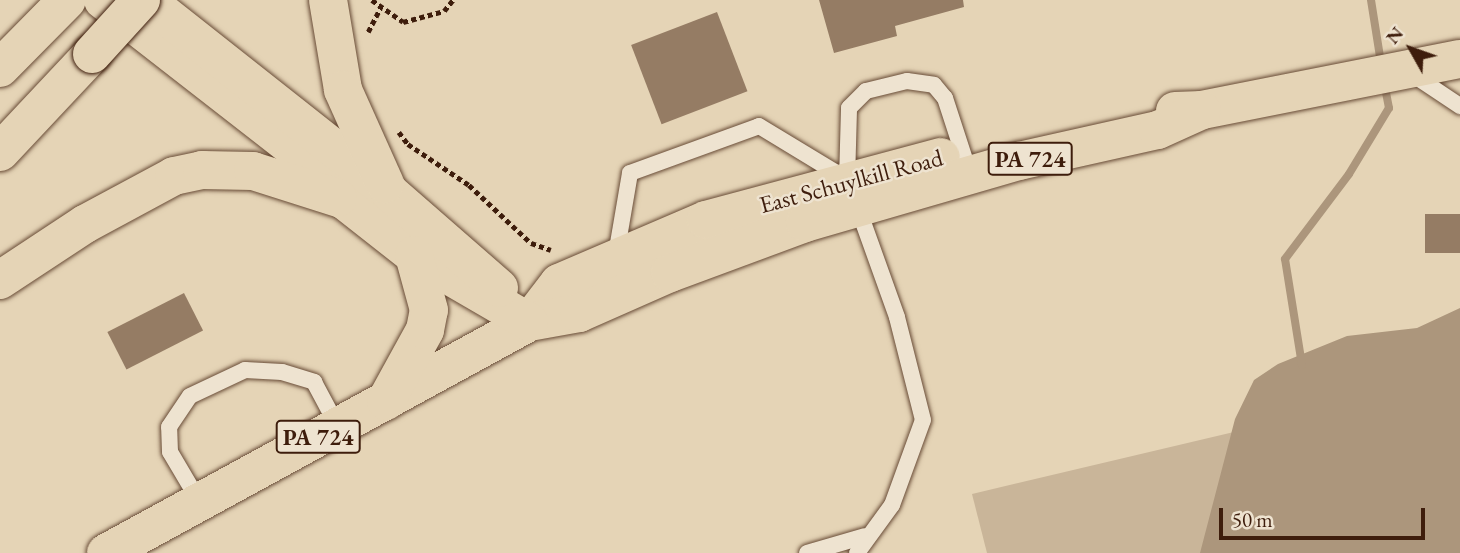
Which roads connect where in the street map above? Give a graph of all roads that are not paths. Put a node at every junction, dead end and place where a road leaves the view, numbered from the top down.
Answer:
1 (66, 0) edge
2 (103, 0) edge
3 (143, 0) edge
4 (328, 0) edge
5 (0, 51) edge
6 (1460, 59) edge
7 (0, 68) edge
8 (1405, 69) junction
9 (1460, 106) edge
10 (0, 152) edge
11 (966, 163) junction
12 (389, 192) junction
13 (852, 193) junction
14 (344, 200) junction
15 (414, 255) junction
16 (602, 262) junction
17 (0, 279) edge
18 (529, 322) junction
19 (386, 401) junction
20 (338, 427) junction
21 (199, 501) junction
22 (865, 536) junction
23 (106, 553) edge
24 (807, 553) edge
25 (857, 553) edge

1 - 5 main road
1 - 7 main road
2 - 14 main road
3 - 10 main road, bridge
3 - 12 main road
4 - 12 main road
6 - 8 main road, East Schuylkill Road / PA 724
8 - 9 lane
8 - 11 main road, East Schuylkill Road / PA 724
11 - 13 main road, East Schuylkill Road / PA 724
11 - 13 lane
12 - 18 main road
13 - 16 main road, East Schuylkill Road / PA 724
13 - 16 lane
13 - 18 main road, East Schuylkill Road / PA 724
13 - 22 lane
14 - 15 main road
14 - 17 main road
15 - 18 main road
15 - 19 main road
16 - 18 main road, East Schuylkill Road / PA 724
18 - 19 main road, East Schuylkill Road / PA 724
19 - 20 main road, East Schuylkill Road / PA 724
20 - 21 main road, East Schuylkill Road / PA 724
20 - 21 lane
21 - 23 main road, East Schuylkill Road / PA 724
22 - 24 lane
22 - 25 lane

